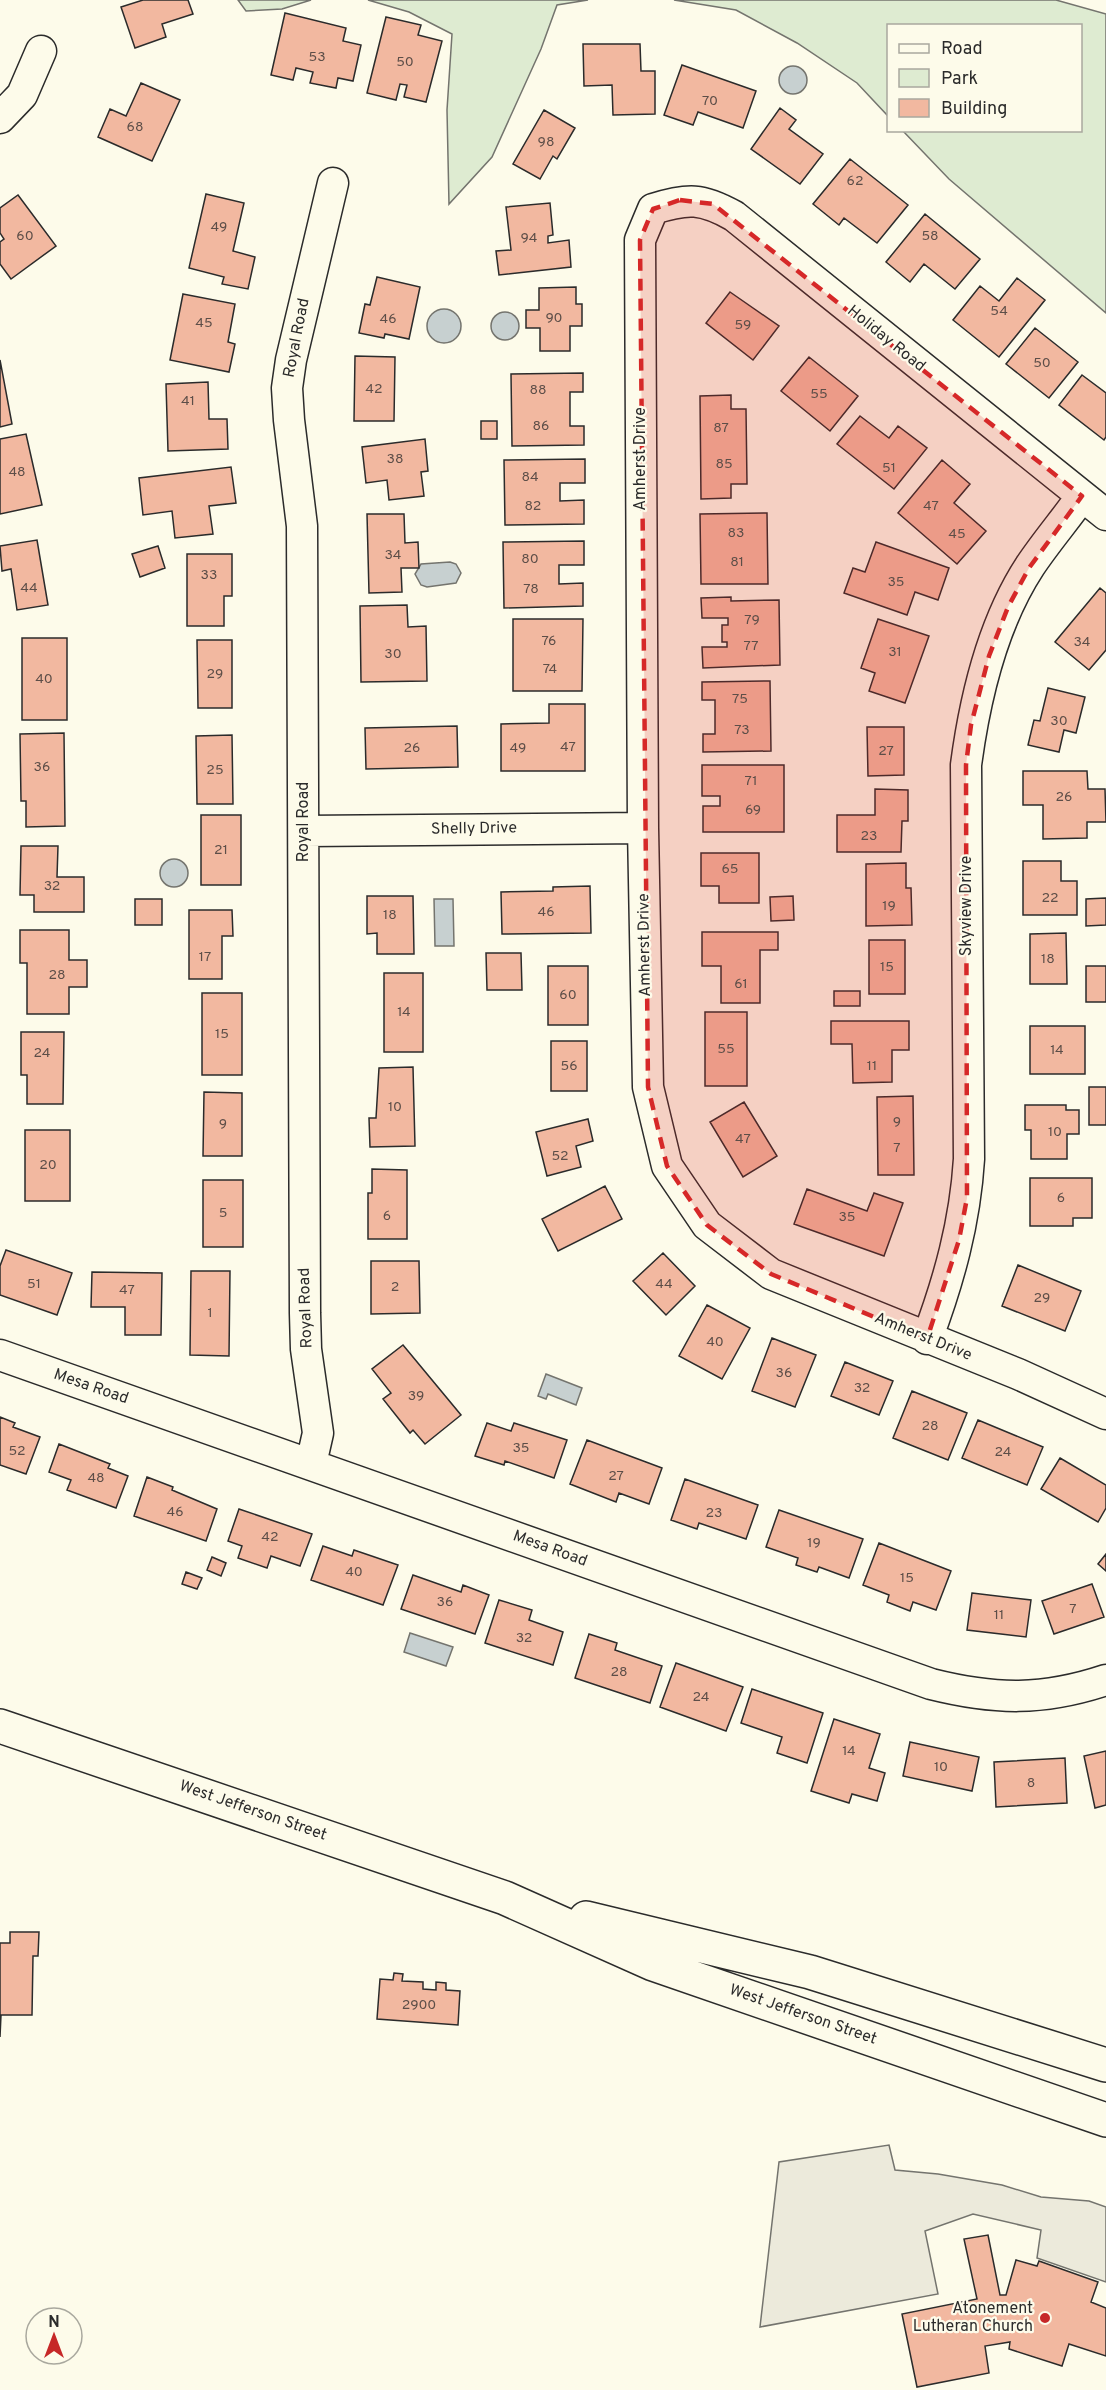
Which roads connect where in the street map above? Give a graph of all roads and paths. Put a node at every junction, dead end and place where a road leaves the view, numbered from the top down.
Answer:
1 (41, 51) dead end
2 (0, 118) edge
3 (333, 183) dead end
4 (645, 202) joint
5 (1082, 496) junction
6 (1106, 515) edge
7 (643, 828) junction
8 (305, 831) junction
9 (927, 1339) junction
10 (0, 1355) edge
11 (1106, 1414) edge
12 (311, 1464) junction
13 (1106, 1680) edge
14 (0, 1726) edge
15 (505, 1898) junction
16 (1106, 2065) edge
17 (1106, 2120) edge

1 - 2 street
3 - 8 street, Royal Road
4 - 5 street, Holiday Road
4 - 7 street, Amherst Drive
5 - 6 street, Holiday Road
5 - 9 street, Skyview Drive
7 - 8 street, Shelly Drive
7 - 9 street, Amherst Drive
8 - 12 street, Royal Road
9 - 11 street, Amherst Drive
10 - 12 street, Mesa Road
12 - 13 street, Mesa Road
14 - 15 main road, West Jefferson Street
15 - 16 main road, West Jefferson Street
15 - 17 main road, West Jefferson Street

